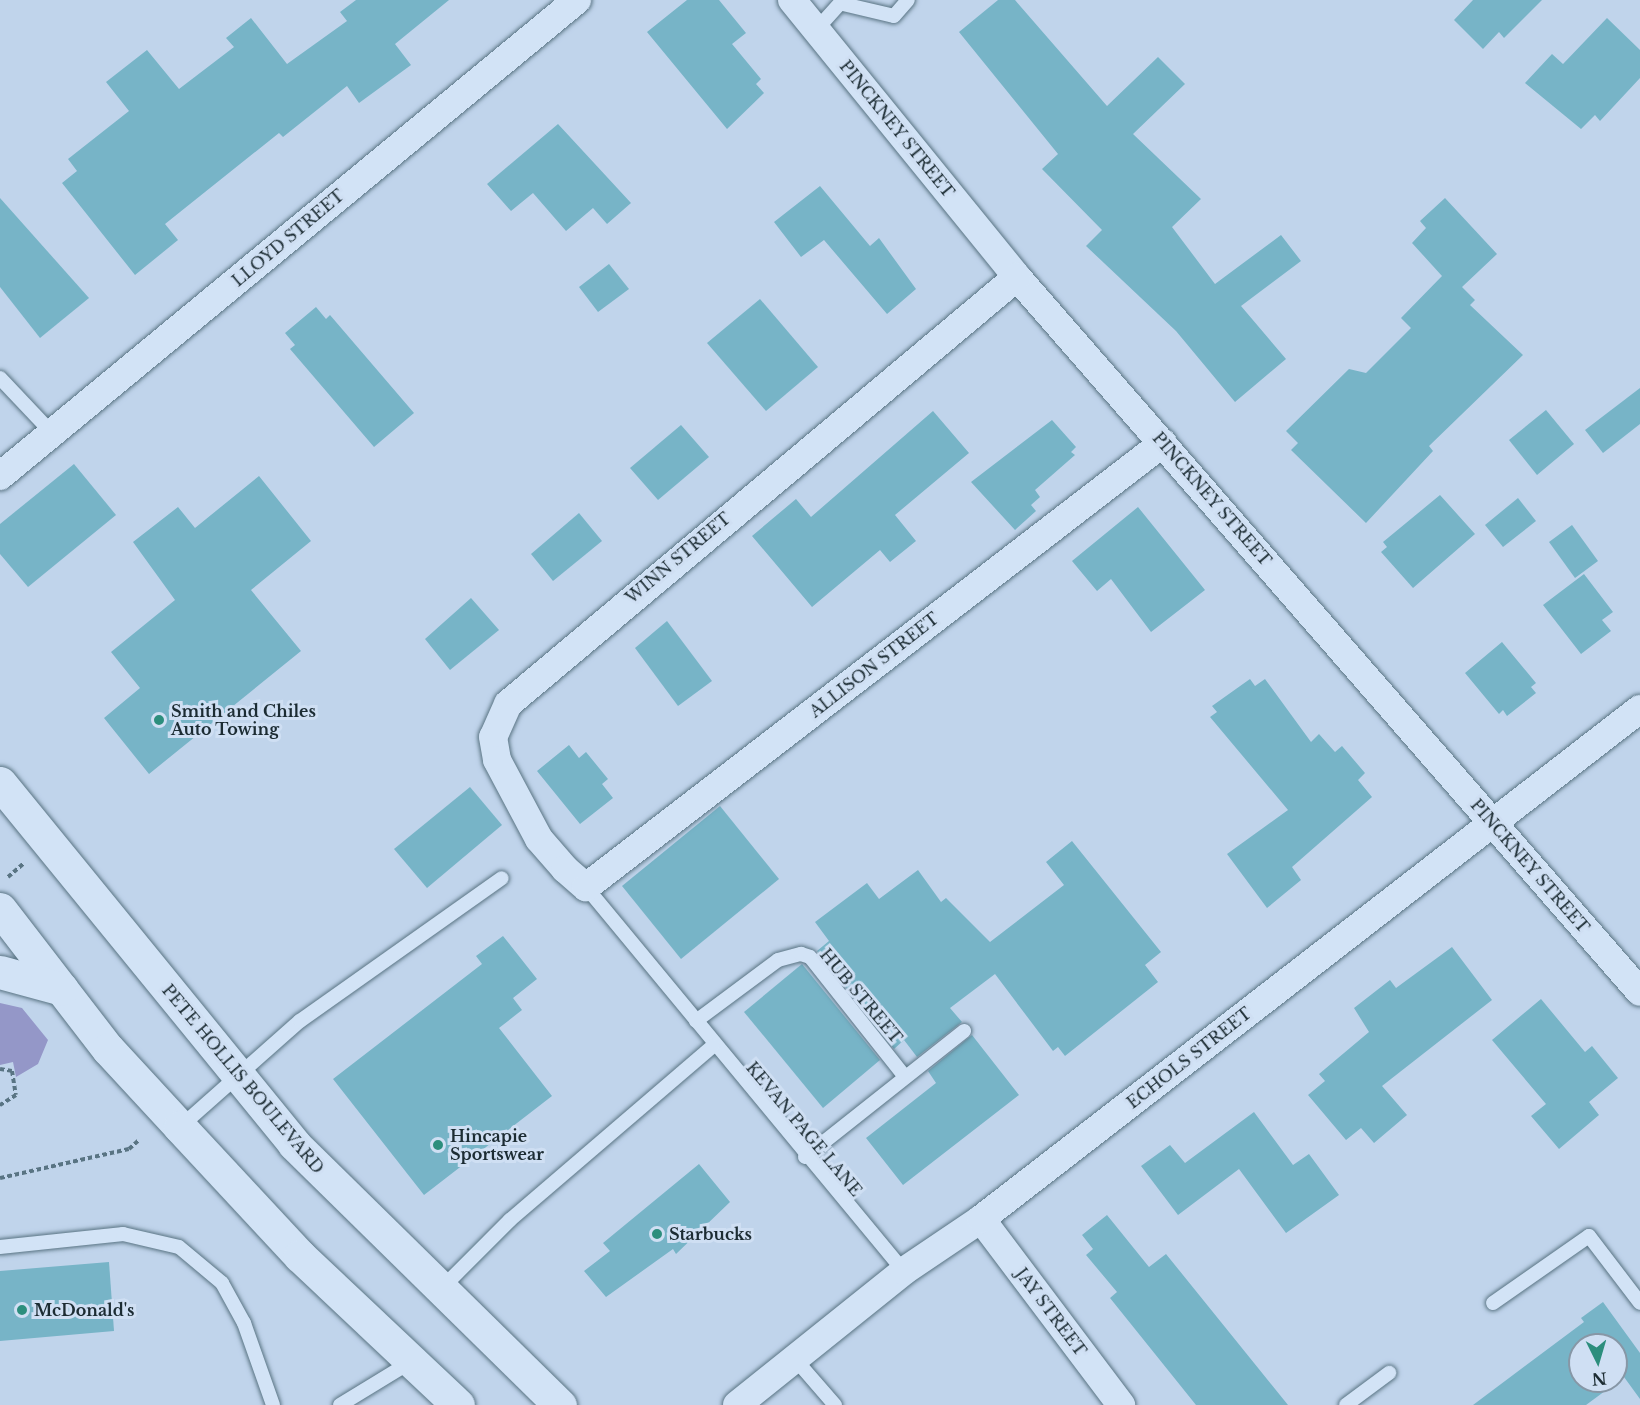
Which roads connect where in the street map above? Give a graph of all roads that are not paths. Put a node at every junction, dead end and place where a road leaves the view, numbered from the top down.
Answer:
1 (577, 0) edge
2 (792, 0) edge
3 (908, 0) edge
4 (843, 2) edge
5 (816, 30) junction
6 (1017, 277) junction
7 (0, 378) edge
8 (52, 433) junction
9 (1163, 443) junction
10 (0, 476) edge
11 (1640, 709) edge
12 (0, 783) edge
13 (1492, 823) junction
14 (502, 878) dead end
15 (586, 887) junction
16 (0, 909) edge
17 (0, 972) edge
18 (62, 989) junction
19 (1640, 992) edge
20 (696, 1021) junction
21 (964, 1031) dead end
22 (713, 1046) junction
23 (237, 1075) junction
24 (905, 1077) junction
25 (180, 1127) junction
26 (805, 1157) junction
27 (981, 1219) junction
28 (0, 1247) edge
29 (904, 1271) junction
30 (439, 1291) junction
31 (1640, 1303) edge
32 (1493, 1304) dead end
33 (795, 1359) junction
34 (412, 1360) junction
35 (1389, 1373) dead end
36 (273, 1405) edge
37 (340, 1405) edge
38 (458, 1405) edge
39 (560, 1405) edge
40 (737, 1405) edge
41 (835, 1405) edge
42 (1121, 1405) edge
43 (1346, 1405) edge

1 - 8 street, LLOYD STREET
2 - 5 street, PINCKNEY STREET
3 - 4 lane
4 - 5 lane
5 - 6 street, PINCKNEY STREET
6 - 9 street, PINCKNEY STREET
6 - 15 street, WINN STREET
7 - 8 lane
8 - 10 street, LLOYD STREET
9 - 13 street, PINCKNEY STREET
9 - 15 street, ALLISON STREET
11 - 13 street, ECHOLS STREET
12 - 23 main road, PETE HOLLIS BOULEVARD
13 - 19 street, PINCKNEY STREET
13 - 27 street, ECHOLS STREET
14 - 23 lane
15 - 20 lane, KEVAN PAGE LANE
16 - 18 main road
17 - 18 main road
18 - 25 main road
20 - 22 lane, KEVAN PAGE LANE
20 - 24 lane, HUB STREET
21 - 24 lane
22 - 26 lane, KEVAN PAGE LANE
22 - 30 lane
23 - 25 lane
23 - 30 main road, PETE HOLLIS BOULEVARD
24 - 26 lane
25 - 34 main road
26 - 29 lane, KEVAN PAGE LANE
27 - 29 street, ECHOLS STREET
27 - 42 street, JAY STREET
28 - 36 lane
29 - 33 street, ECHOLS STREET
30 - 39 main road, PETE HOLLIS BOULEVARD
31 - 32 lane
33 - 40 street, ECHOLS STREET
33 - 41 lane
34 - 37 lane
34 - 38 main road
35 - 43 lane

